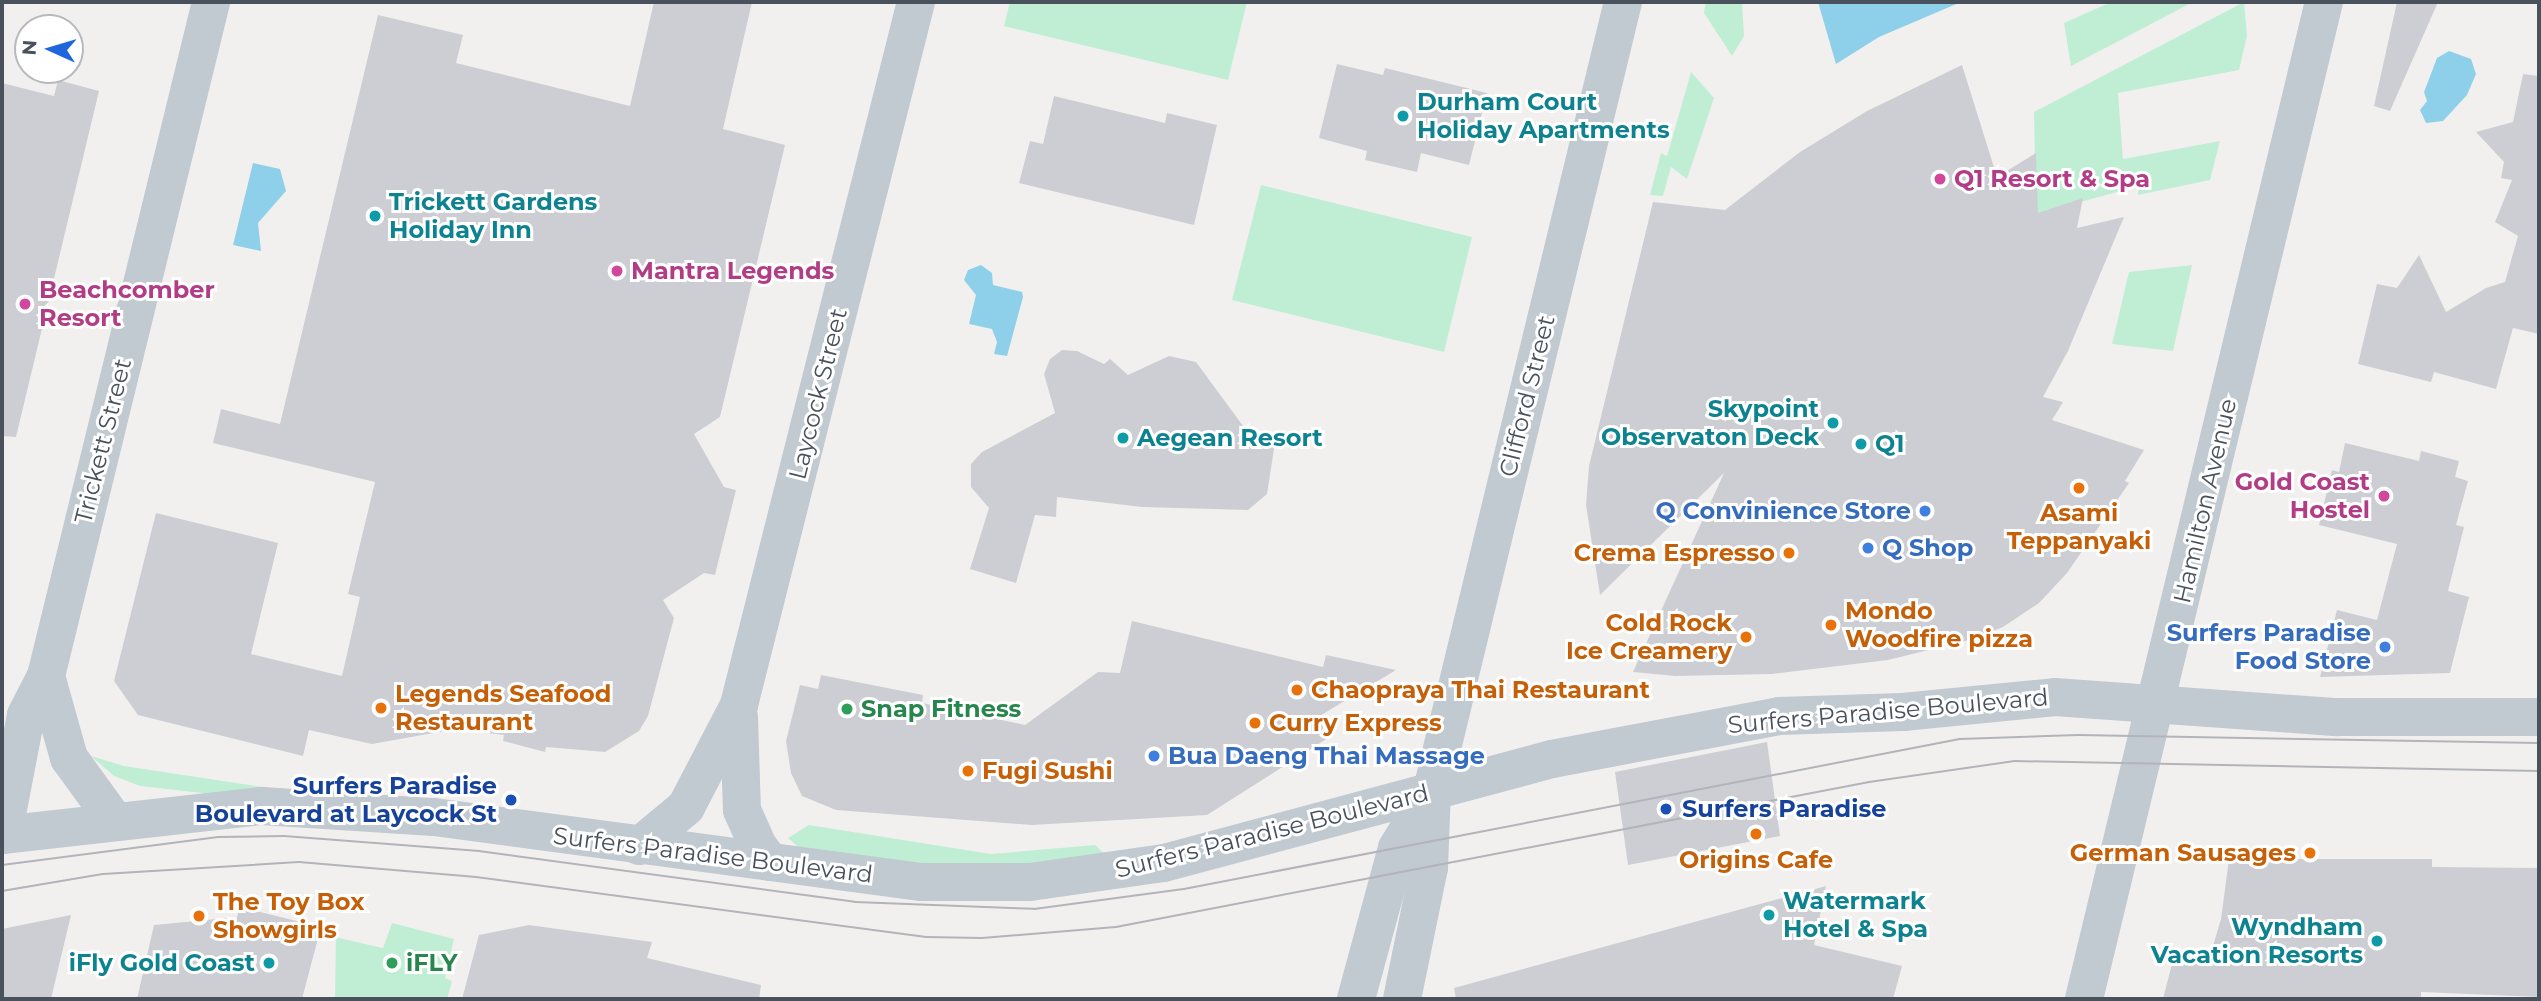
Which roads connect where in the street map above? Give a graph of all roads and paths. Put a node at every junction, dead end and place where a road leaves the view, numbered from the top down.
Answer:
1 (211, 2) edge
2 (916, 2) edge
3 (1623, 2) edge
4 (2324, 2) edge
5 (46, 676) junction
6 (2157, 701) junction
7 (739, 705) junction
8 (2539, 717) edge
9 (1432, 790) junction
10 (114, 820) junction
11 (3, 835) edge
12 (639, 846) junction
13 (770, 862) junction
14 (1356, 999) edge
15 (1402, 999) edge
16 (2084, 999) edge

1 - 5 street, Trickett Street
2 - 7 street, Laycock Street
3 - 9 street, Clifford Street
4 - 6 street, Hamilton Avenue
5 - 10 street, Trickett Street
5 - 11 street, Trickett Street
6 - 8 street, Surfers Paradise Boulevard
6 - 9 street, Surfers Paradise Boulevard
6 - 16 street, Hamilton Avenue
7 - 12 street, Laycock Street
7 - 13 street, Laycock Street
9 - 13 street, Surfers Paradise Boulevard
9 - 14 street, Clifford Street
9 - 15 street, Clifford Street
10 - 11 street, Surfers Paradise Boulevard
10 - 12 street, Surfers Paradise Boulevard
12 - 13 street, Surfers Paradise Boulevard

